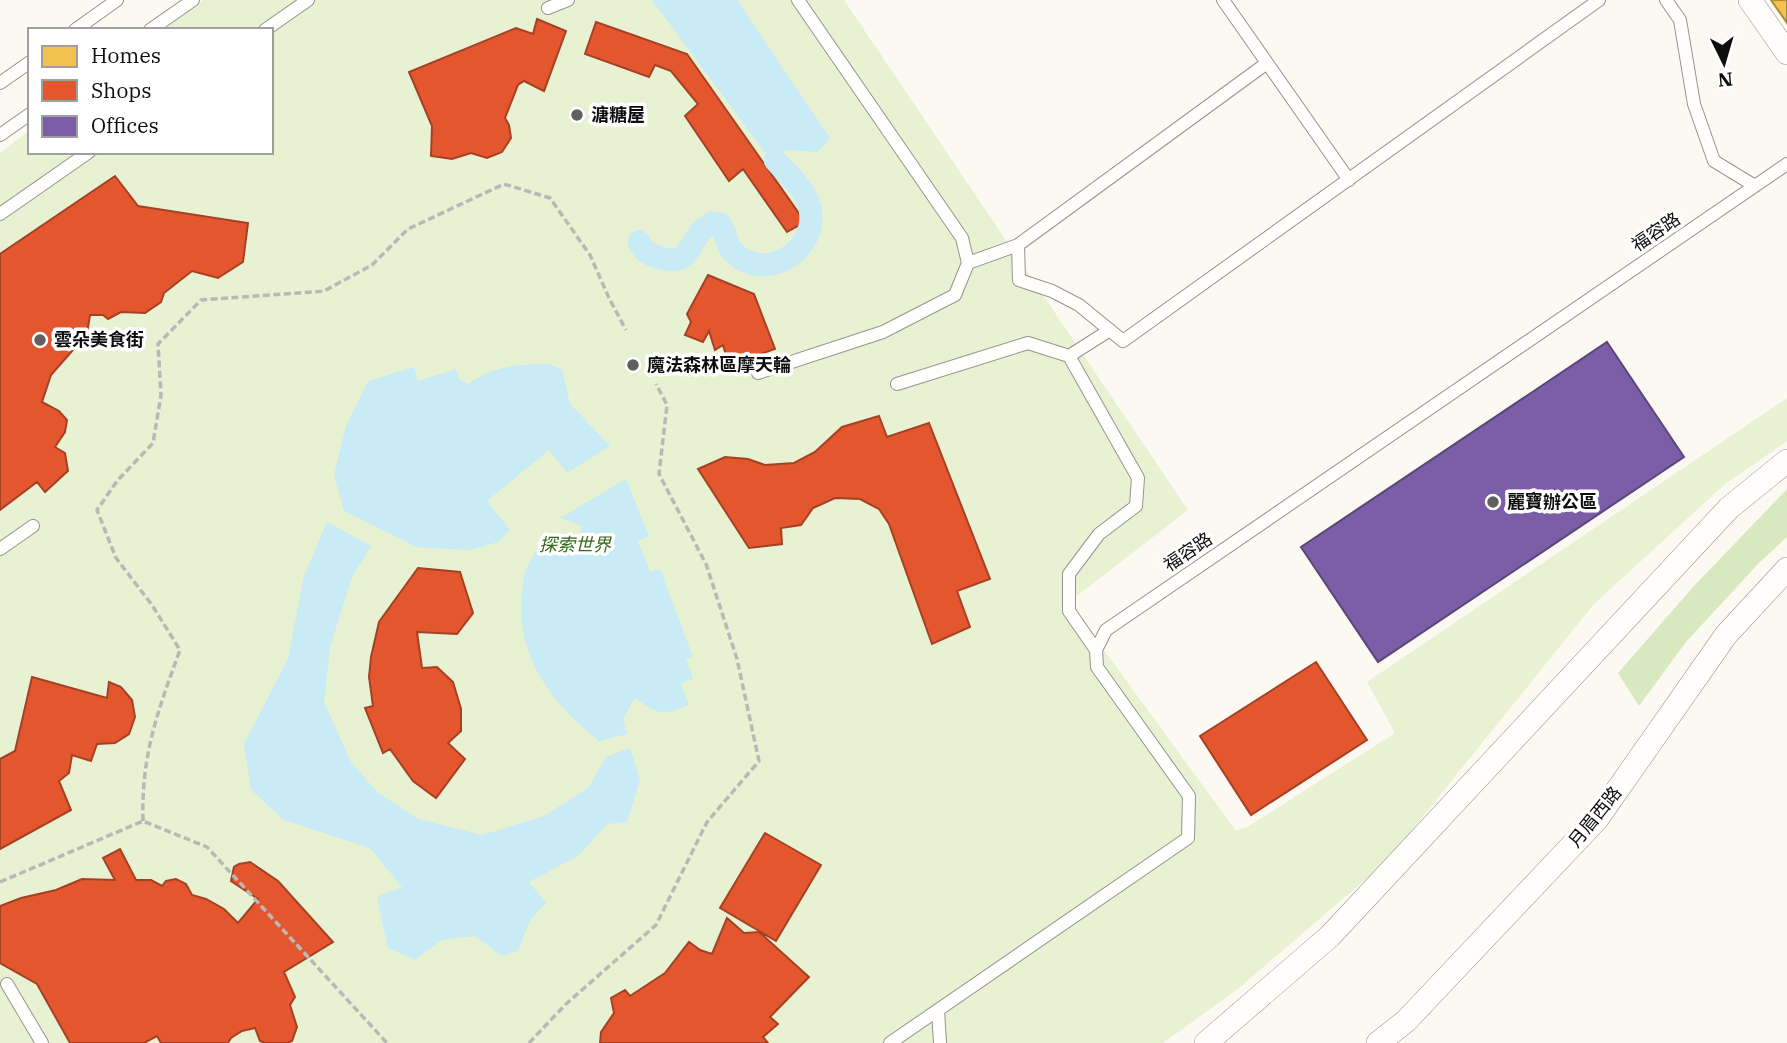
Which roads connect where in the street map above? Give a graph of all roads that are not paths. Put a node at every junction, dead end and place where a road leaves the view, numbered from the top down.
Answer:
1 (117, 0) edge
2 (193, 0) edge
3 (308, 0) edge
4 (568, 0) edge
5 (798, 0) edge
6 (1223, 0) edge
7 (1599, 0) edge
8 (1666, 0) edge
9 (1750, 0) edge
10 (548, 8) dead end
11 (78, 28) edge
12 (153, 28) edge
13 (268, 28) edge
14 (1787, 53) edge
15 (28, 63) edge
16 (1267, 63) junction
17 (0, 83) edge
18 (28, 115) edge
19 (0, 135) edge
20 (86, 154) edge
21 (1787, 164) edge
22 (1349, 180) junction
23 (1755, 186) junction
24 (0, 214) edge
25 (1018, 245) junction
26 (968, 263) junction
27 (1110, 330) junction
28 (1069, 356) junction
29 (758, 373) dead end
30 (897, 384) dead end
31 (1787, 461) edge
32 (33, 526) dead end
33 (0, 549) edge
34 (1787, 569) edge
35 (1096, 650) junction
36 (7, 984) dead end
37 (938, 1010) junction
38 (42, 1043) edge
39 (890, 1043) edge
40 (940, 1043) edge
41 (1206, 1043) edge
42 (1378, 1043) edge

1 - 11 lane
2 - 12 lane
3 - 13 lane
4 - 10 lane
5 - 26 lane
6 - 16 lane
7 - 22 lane
8 - 23 lane
9 - 14 street
15 - 17 lane
16 - 22 lane
16 - 25 lane
18 - 19 lane
20 - 24 lane
21 - 23 lane, 福容路
22 - 27 lane
23 - 35 lane, 福容路
25 - 26 lane
25 - 27 lane
26 - 29 lane
27 - 28 lane
28 - 30 lane
28 - 35 lane
31 - 41 street
32 - 33 lane
34 - 42 street, 月眉西路
35 - 37 lane
36 - 38 lane
37 - 39 lane
37 - 40 lane

